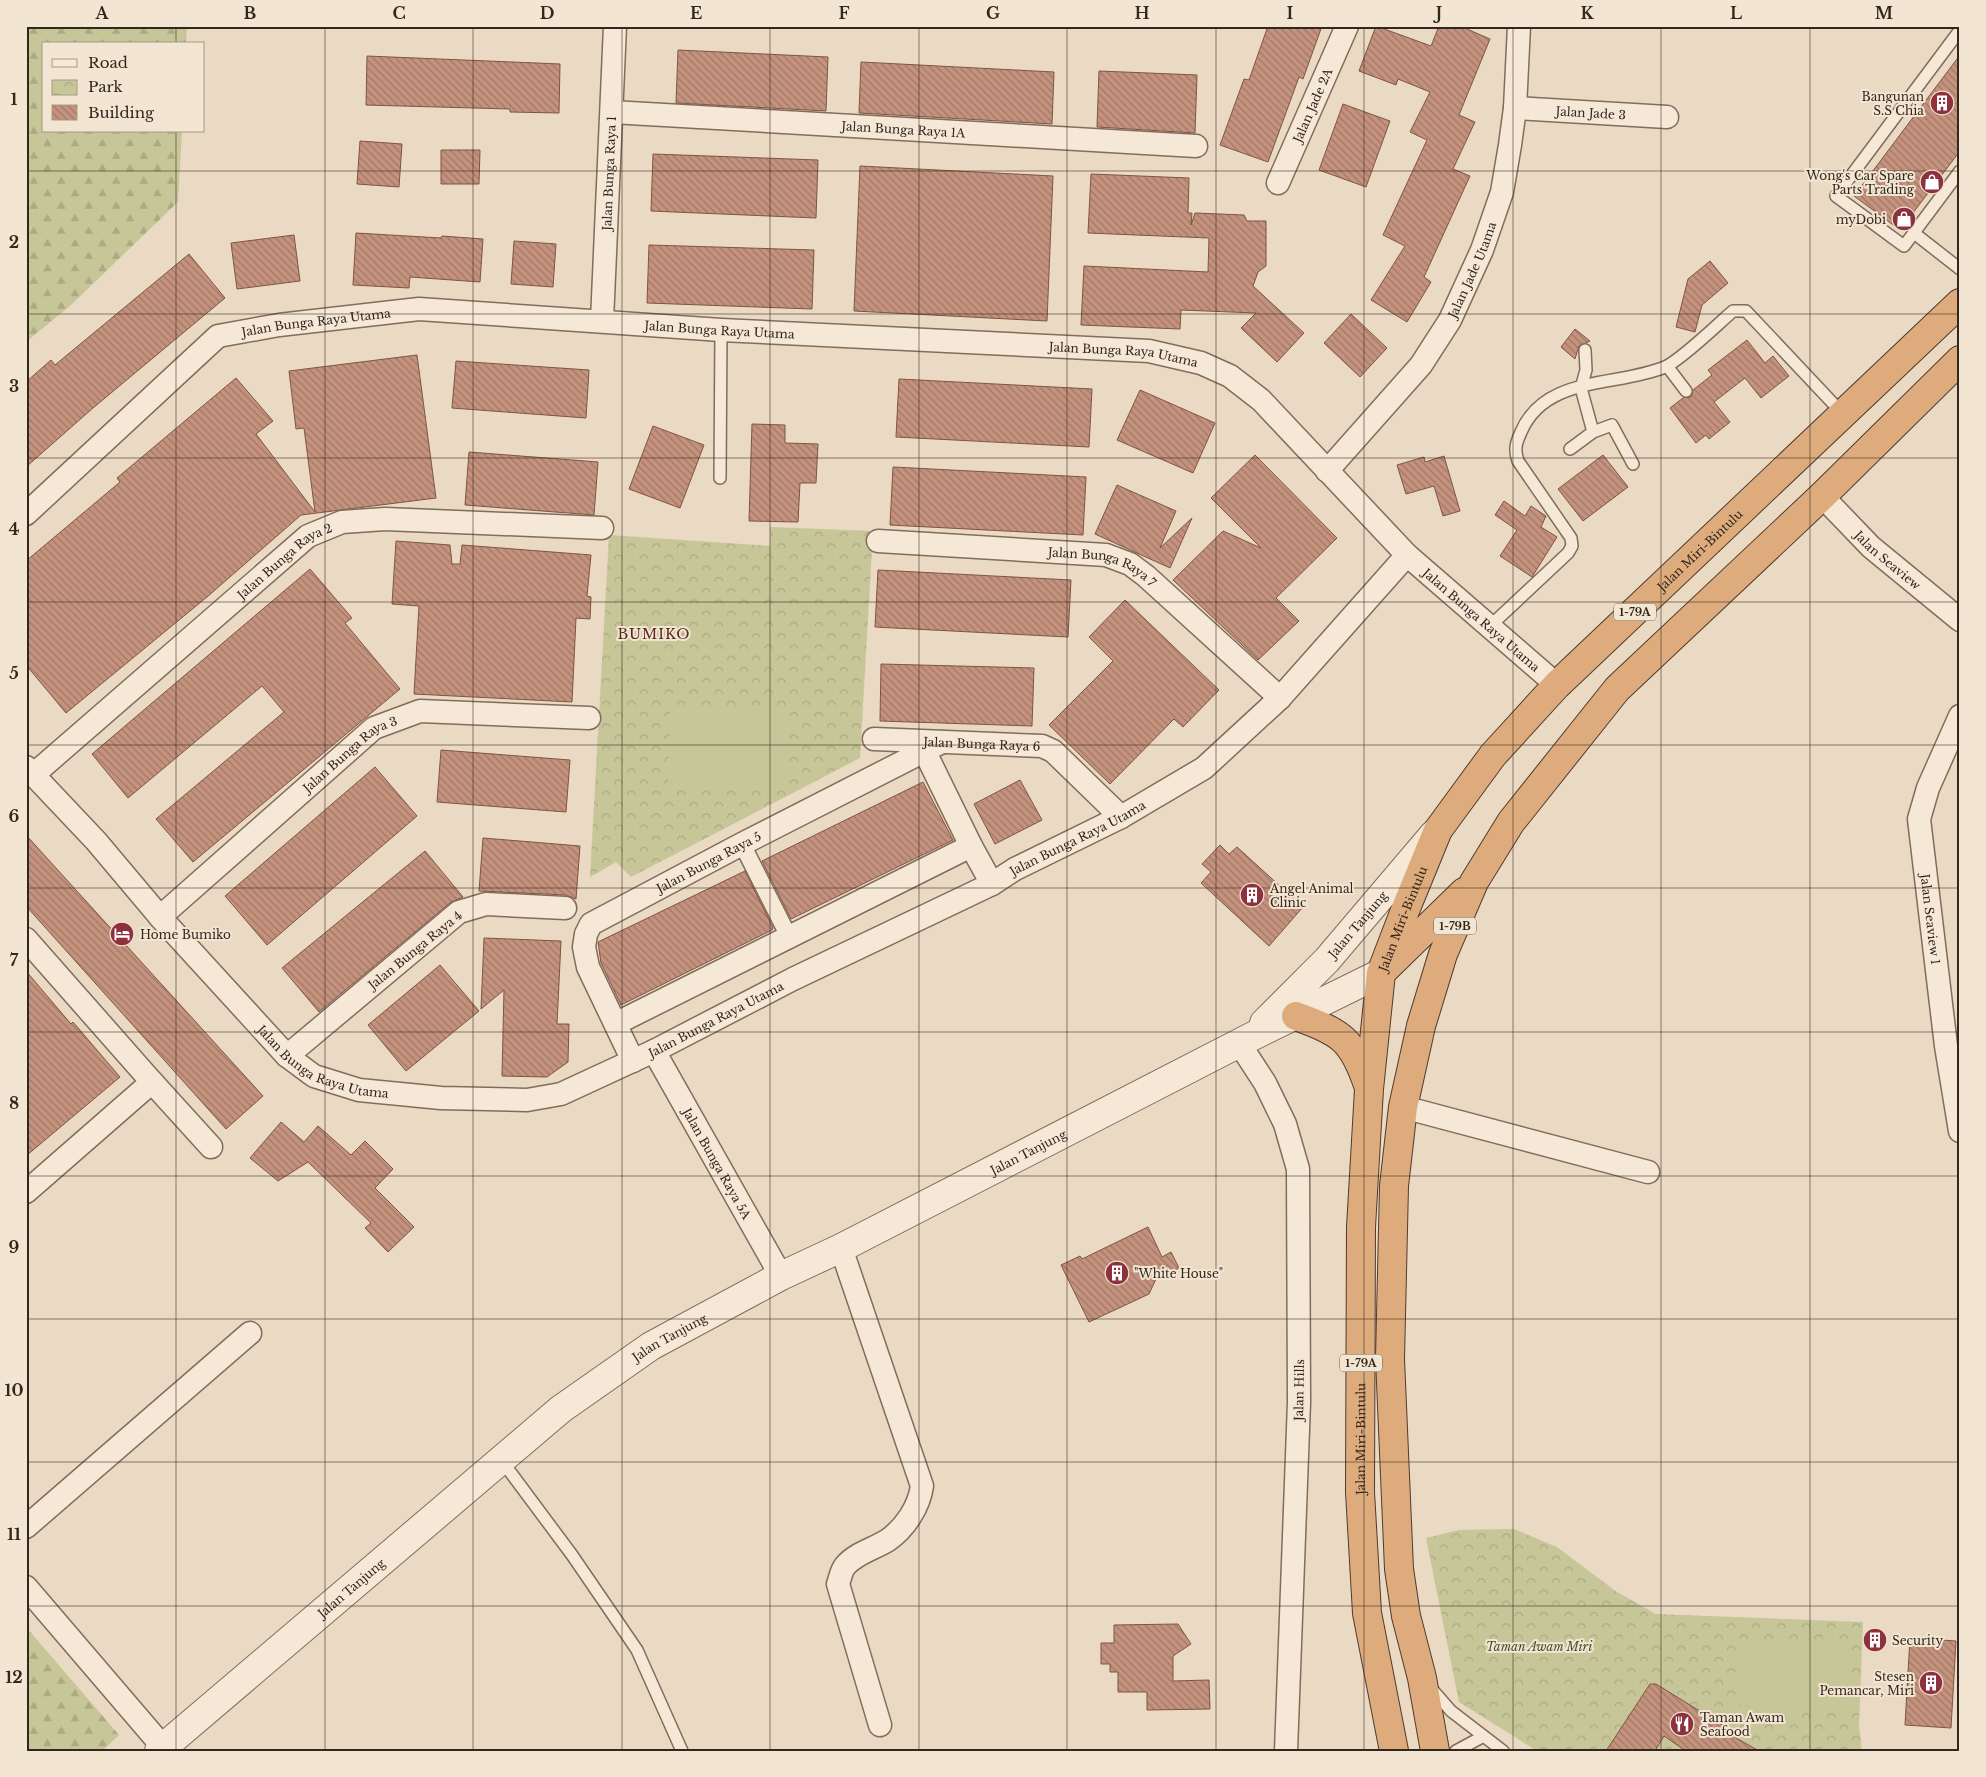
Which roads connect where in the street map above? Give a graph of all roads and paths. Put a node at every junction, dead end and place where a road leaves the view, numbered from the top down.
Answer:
1 (615, 26) edge
2 (1347, 26) edge
3 (1519, 26) edge
4 (1960, 30) edge
5 (1515, 108) junction
6 (612, 112) junction
7 (1667, 117) dead end
8 (1196, 146) dead end
9 (1960, 171) edge
10 (1278, 183) dead end
11 (1914, 233) junction
12 (1960, 269) edge
13 (1960, 302) edge
14 (602, 320) junction
15 (721, 330) junction
16 (1585, 350) dead end
17 (1960, 360) edge
18 (1667, 366) junction
19 (1581, 388) junction
20 (1686, 391) dead end
21 (1843, 414) junction
22 (1593, 432) junction
23 (1570, 449) dead end
24 (1633, 464) dead end
25 (1327, 471) junction
26 (720, 478) dead end
27 (1822, 496) junction
28 (26, 514) edge
29 (602, 528) dead end
30 (878, 541) dead end
31 (1407, 555) junction
32 (1960, 620) edge
33 (1488, 628) junction
34 (1557, 685) junction
35 (1280, 698) junction
36 (1960, 716) edge
37 (588, 718) dead end
38 (874, 739) dead end
39 (933, 746) junction
40 (30, 771) edge
41 (1121, 817) junction
42 (1438, 830) junction
43 (742, 844) junction
44 (971, 846) junction
45 (1474, 882) junction
46 (992, 884) junction
47 (565, 908) dead end
48 (160, 918) junction
49 (789, 937) junction
50 (26, 939) edge
51 (1381, 973) junction
52 (1296, 1016) junction
53 (616, 1023) junction
54 (1246, 1039) junction
55 (654, 1051) junction
56 (287, 1056) junction
57 (633, 1061) junction
58 (152, 1082) junction
59 (1369, 1089) junction
60 (1403, 1107) junction
61 (1960, 1132) edge
62 (211, 1146) dead end
63 (1648, 1172) dead end
64 (26, 1192) edge
65 (842, 1248) junction
66 (781, 1276) junction
67 (250, 1333) dead end
68 (502, 1461) junction
69 (26, 1527) edge
70 (26, 1587) edge
71 (1422, 1678) junction
72 (880, 1725) dead end
73 (1482, 1736) junction
74 (161, 1749) edge
75 (682, 1751) edge
76 (1286, 1751) edge
77 (1394, 1751) edge
78 (1435, 1751) edge
79 (1456, 1751) edge
80 (1503, 1751) edge

1 - 6 street, Jalan Bunga Raya 1
2 - 10 street, Jalan Jade 2A
3 - 5 street, Jalan Jade Utama
4 - 11 lane
5 - 7 street, Jalan Jade 3
5 - 25 street, Jalan Jade Utama
6 - 8 street, Jalan Bunga Raya 1A
6 - 14 street, Jalan Bunga Raya 1
9 - 11 lane
11 - 12 lane
13 - 21 highway, Jalan Miri-Bintulu / 1-79A
14 - 15 street, Jalan Bunga Raya Utama
14 - 28 street, Jalan Bunga Raya Utama
15 - 25 street, Jalan Bunga Raya Utama
15 - 26 lane
16 - 19 lane
17 - 27 highway, 1-79B
18 - 19 lane
18 - 20 lane
18 - 21 lane
19 - 22 lane
19 - 33 lane
21 - 34 highway, Jalan Miri-Bintulu / 1-79A
22 - 23 lane
22 - 24 lane
25 - 31 street, Jalan Bunga Raya Utama
27 - 32 street, Jalan Seaview
27 - 45 highway, 1-79B
29 - 40 street, Jalan Bunga Raya 2
30 - 35 street, Jalan Bunga Raya 7
31 - 33 street, Jalan Bunga Raya Utama
31 - 35 street, Jalan Bunga Raya Utama
33 - 34 street, Jalan Bunga Raya Utama
34 - 42 highway, Jalan Miri-Bintulu / 1-79A
35 - 41 street, Jalan Bunga Raya Utama
36 - 61 street, Jalan Seaview 1
37 - 48 street, Jalan Bunga Raya 3
38 - 39 street, Jalan Bunga Raya 6
39 - 41 street, Jalan Bunga Raya 6
39 - 43 street, Jalan Bunga Raya 5
39 - 44 street, Jalan Bunga Raya 6
40 - 48 street, Jalan Bunga Raya Utama
41 - 46 street, Jalan Bunga Raya Utama
42 - 51 highway, Jalan Miri-Bintulu / 1-79A
42 - 54 street, Jalan Tanjung
43 - 49 street
43 - 53 street, Jalan Bunga Raya 5
44 - 46 street, Jalan Bunga Raya 6
44 - 49 street
45 - 51 highway
45 - 60 highway, 1-79B
46 - 55 street, Jalan Bunga Raya Utama
47 - 56 street, Jalan Bunga Raya 4
48 - 56 street, Jalan Bunga Raya Utama
49 - 53 street
50 - 58 street
51 - 52 street, Jalan Tanjung
51 - 59 highway, Jalan Miri-Bintulu / 1-79A
52 - 54 street, Jalan Tanjung
52 - 59 highway
53 - 57 street, Jalan Bunga Raya 5
54 - 65 street, Jalan Tanjung
54 - 76 street, Jalan Hills
55 - 57 street, Jalan Bunga Raya Utama
55 - 66 street, Jalan Bunga Raya 5A
56 - 57 street, Jalan Bunga Raya Utama
58 - 62 street
58 - 64 street
59 - 77 highway, Jalan Miri-Bintulu / 1-79A
60 - 63 street
60 - 71 highway, 1-79B
65 - 66 street, Jalan Tanjung
65 - 72 street
66 - 68 street, Jalan Tanjung
67 - 69 street
68 - 74 street, Jalan Tanjung
68 - 75 lane
70 - 74 street
71 - 73 lane
71 - 78 highway, 1-79B
73 - 79 lane
73 - 80 lane

